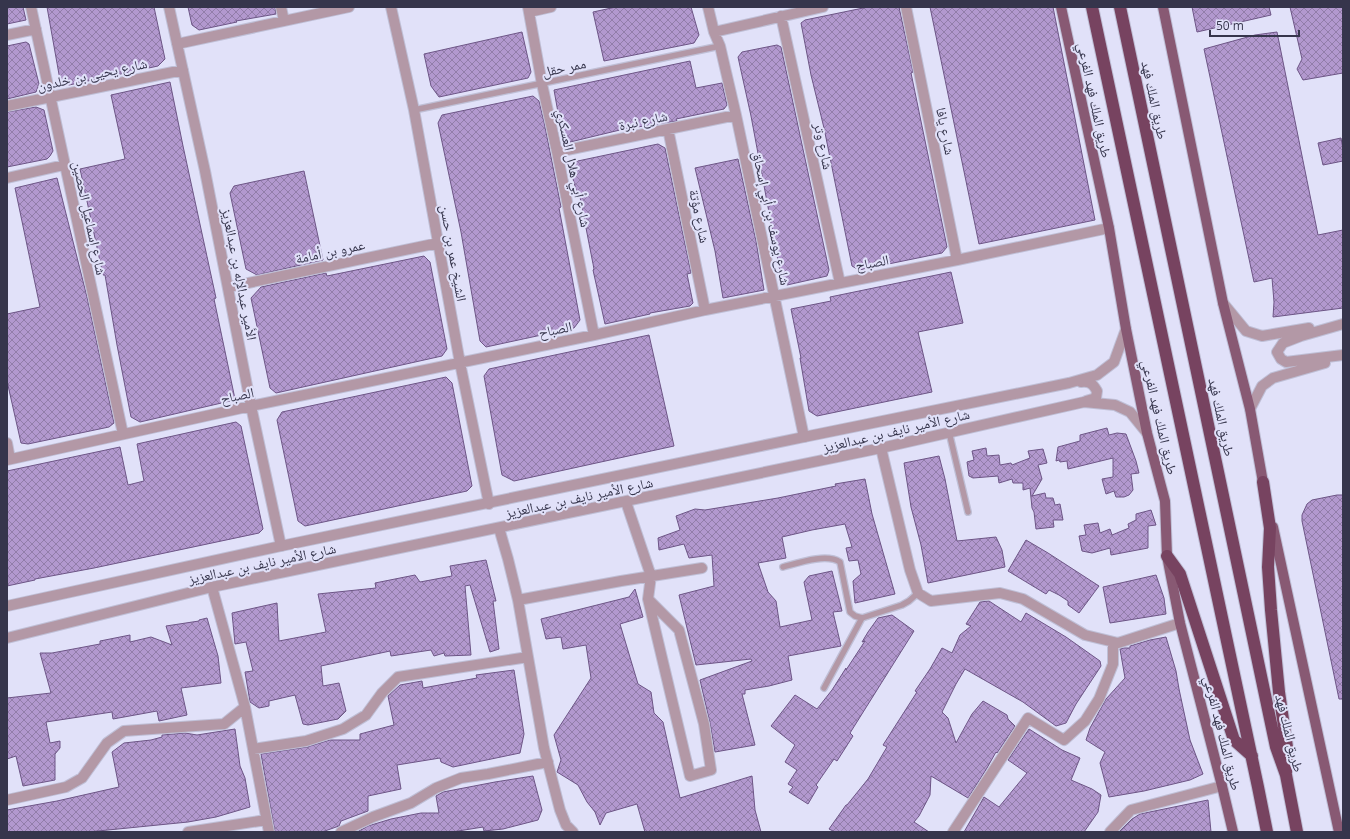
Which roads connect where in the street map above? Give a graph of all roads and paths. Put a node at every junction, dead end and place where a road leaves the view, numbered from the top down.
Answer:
1 (31, 7) edge
2 (169, 7) edge
3 (281, 7) edge
4 (349, 7) edge
5 (391, 7) edge
6 (551, 7) edge
7 (708, 7) edge
8 (823, 7) edge
9 (906, 7) edge
10 (1061, 7) edge
11 (1092, 7) edge
12 (1120, 7) edge
13 (1163, 7) edge
14 (528, 9) edge
15 (781, 16) junction
16 (284, 21) junction
17 (36, 28) junction
18 (714, 32) junction
19 (7, 35) edge
20 (177, 44) junction
21 (720, 46) junction
22 (184, 70) junction
23 (542, 84) junction
24 (50, 97) junction
25 (7, 106) edge
26 (414, 110) junction
27 (736, 115) junction
28 (668, 129) junction
29 (557, 152) junction
30 (64, 165) junction
31 (7, 178) edge
32 (1109, 228) junction
33 (438, 243) junction
34 (957, 260) junction
35 (840, 283) junction
36 (228, 287) junction
37 (774, 296) junction
38 (1223, 303) junction
39 (705, 310) junction
40 (1343, 323) edge
41 (1126, 329) junction
42 (594, 335) junction
43 (1343, 355) edge
44 (1343, 358) edge
45 (460, 363) junction
46 (1068, 383) junction
47 (1084, 402) junction
48 (251, 406) junction
49 (1250, 409) junction
50 (949, 432) junction
51 (1147, 433) junction
52 (123, 434) junction
53 (804, 437) junction
54 (7, 443) edge
55 (881, 448) junction
56 (9, 459) edge
57 (1263, 482) junction
58 (626, 502) junction
59 (489, 504) junction
60 (968, 512) dead end
61 (499, 528) junction
62 (281, 546) junction
63 (1167, 556) junction
64 (783, 567) dead end
65 (702, 568) dead end
66 (651, 576) junction
67 (212, 587) junction
68 (918, 593) junction
69 (648, 599) junction
70 (518, 600) junction
71 (7, 606) edge
72 (862, 618) junction
73 (1180, 623) junction
74 (7, 638) edge
75 (1113, 642) junction
76 (528, 657) junction
77 (824, 688) dead end
78 (245, 707) junction
79 (253, 749) junction
80 (1252, 756) junction
81 (548, 762) junction
82 (1286, 775) junction
83 (1222, 786) junction
84 (7, 800) edge
85 (266, 820) junction
86 (188, 832) edge
87 (269, 832) edge
88 (341, 832) edge
89 (573, 832) edge
90 (953, 832) edge
91 (1110, 832) edge
92 (1233, 832) edge
93 (1266, 832) edge
94 (1297, 832) edge
95 (1339, 832) edge

1 - 17 street, شارع إسماعيل الحصين
2 - 20 street, الأمير عبدالإله بن عبدالعزيز
3 - 16 street
4 - 16 street
5 - 26 street, الشيخ عمر بن حسن
6 - 14 street
7 - 18 street, شارع يوسف بن أبي إسحاق
8 - 15 street
9 - 34 street, شارع يافا
10 - 32 main road, طريق الملك فهد الفرعي
11 - 80 highway
12 - 82 highway, طريق الملك فهد
13 - 38 main road
14 - 23 street, شارع أبي هلال العسكري
15 - 18 street
15 - 35 street, شارع وتر
16 - 20 street
17 - 19 street
17 - 24 street, شارع إسماعيل الحصين
18 - 21 street, شارع يوسف بن أبي إسحاق
20 - 22 street, الأمير عبدالإله بن عبدالعزيز
21 - 23 lane, ممر حقل
21 - 27 street, شارع يوسف بن أبي إسحاق
22 - 24 street, شارع يحيى بن خلدون
22 - 36 street, الأمير عبدالإله بن عبدالعزيز
23 - 26 lane, ممر حقل
23 - 29 street, شارع أبي هلال العسكري
24 - 25 street, شارع يحيى بن خلدون
24 - 30 street, شارع إسماعيل الحصين
26 - 33 street, الشيخ عمر بن حسن
27 - 28 street, شارع نبرة
27 - 37 street, شارع يوسف بن أبي إسحاق
28 - 29 street, شارع نبرة
28 - 39 street, شارع مؤتة
29 - 42 street, شارع أبي هلال العسكري
30 - 31 street
30 - 52 street, شارع إسماعيل الحصين
32 - 34 street, الصباح
32 - 41 main road, طريق الملك فهد الفرعي
33 - 36 street, عمرو بن أمامة
33 - 45 street, الشيخ عمر بن حسن
34 - 35 street, الصباح
35 - 37 street, الصباح
36 - 48 street, الأمير عبدالإله بن عبدالعزيز
37 - 39 street, الصباح
37 - 53 street, شارع يوسف بن أبي إسحاق
38 - 40 street
38 - 49 main road
39 - 42 street, الصباح
40 - 43 street
41 - 46 street, شارع الأمير نايف بن عبدالعزيز
41 - 51 main road, طريق الملك فهد الفرعي
42 - 45 street, الصباح
44 - 49 street
45 - 48 street, الصباح
45 - 59 street, الشيخ عمر بن حسن
46 - 47 street
46 - 53 street, شارع الأمير نايف بن عبدالعزيز
47 - 50 street, شارع الأمير نايف بن عبدالعزيز
47 - 51 street, شارع الأمير نايف بن عبدالعزيز
48 - 52 street, الصباح
48 - 62 street, الأمير عبدالإله بن عبدالعزيز
49 - 57 main road
50 - 55 street, شارع الأمير نايف بن عبدالعزيز
50 - 60 lane
51 - 63 main road, طريق الملك فهد الفرعي
52 - 56 street, الصباح
53 - 59 street, شارع الأمير نايف بن عبدالعزيز
54 - 56 street
55 - 58 street, شارع الأمير نايف بن عبدالعزيز
55 - 68 street
57 - 82 highway
57 - 95 main road
58 - 61 street, شارع الأمير نايف بن عبدالعزيز
58 - 66 street
59 - 62 street, شارع الأمير نايف بن عبدالعزيز
61 - 67 street, شارع الأمير نايف بن عبدالعزيز
61 - 70 street
62 - 71 street, شارع الأمير نايف بن عبدالعزيز
63 - 73 main road, طريق الملك فهد الفرعي
63 - 80 highway
64 - 72 lane
65 - 66 street
66 - 69 street
66 - 70 street
67 - 74 street, شارع الأمير نايف بن عبدالعزيز
67 - 78 street
68 - 72 lane
68 - 75 street
69 - 69 street
70 - 76 street
72 - 77 lane
73 - 75 street
73 - 83 main road, طريق الملك فهد الفرعي
75 - 90 street
76 - 79 street
76 - 81 street
78 - 79 street
78 - 84 street
79 - 85 street
80 - 93 highway
81 - 88 street
81 - 89 street
82 - 94 highway, طريق الملك فهد
83 - 91 street
83 - 92 main road, طريق الملك فهد الفرعي
85 - 86 street
85 - 87 street

